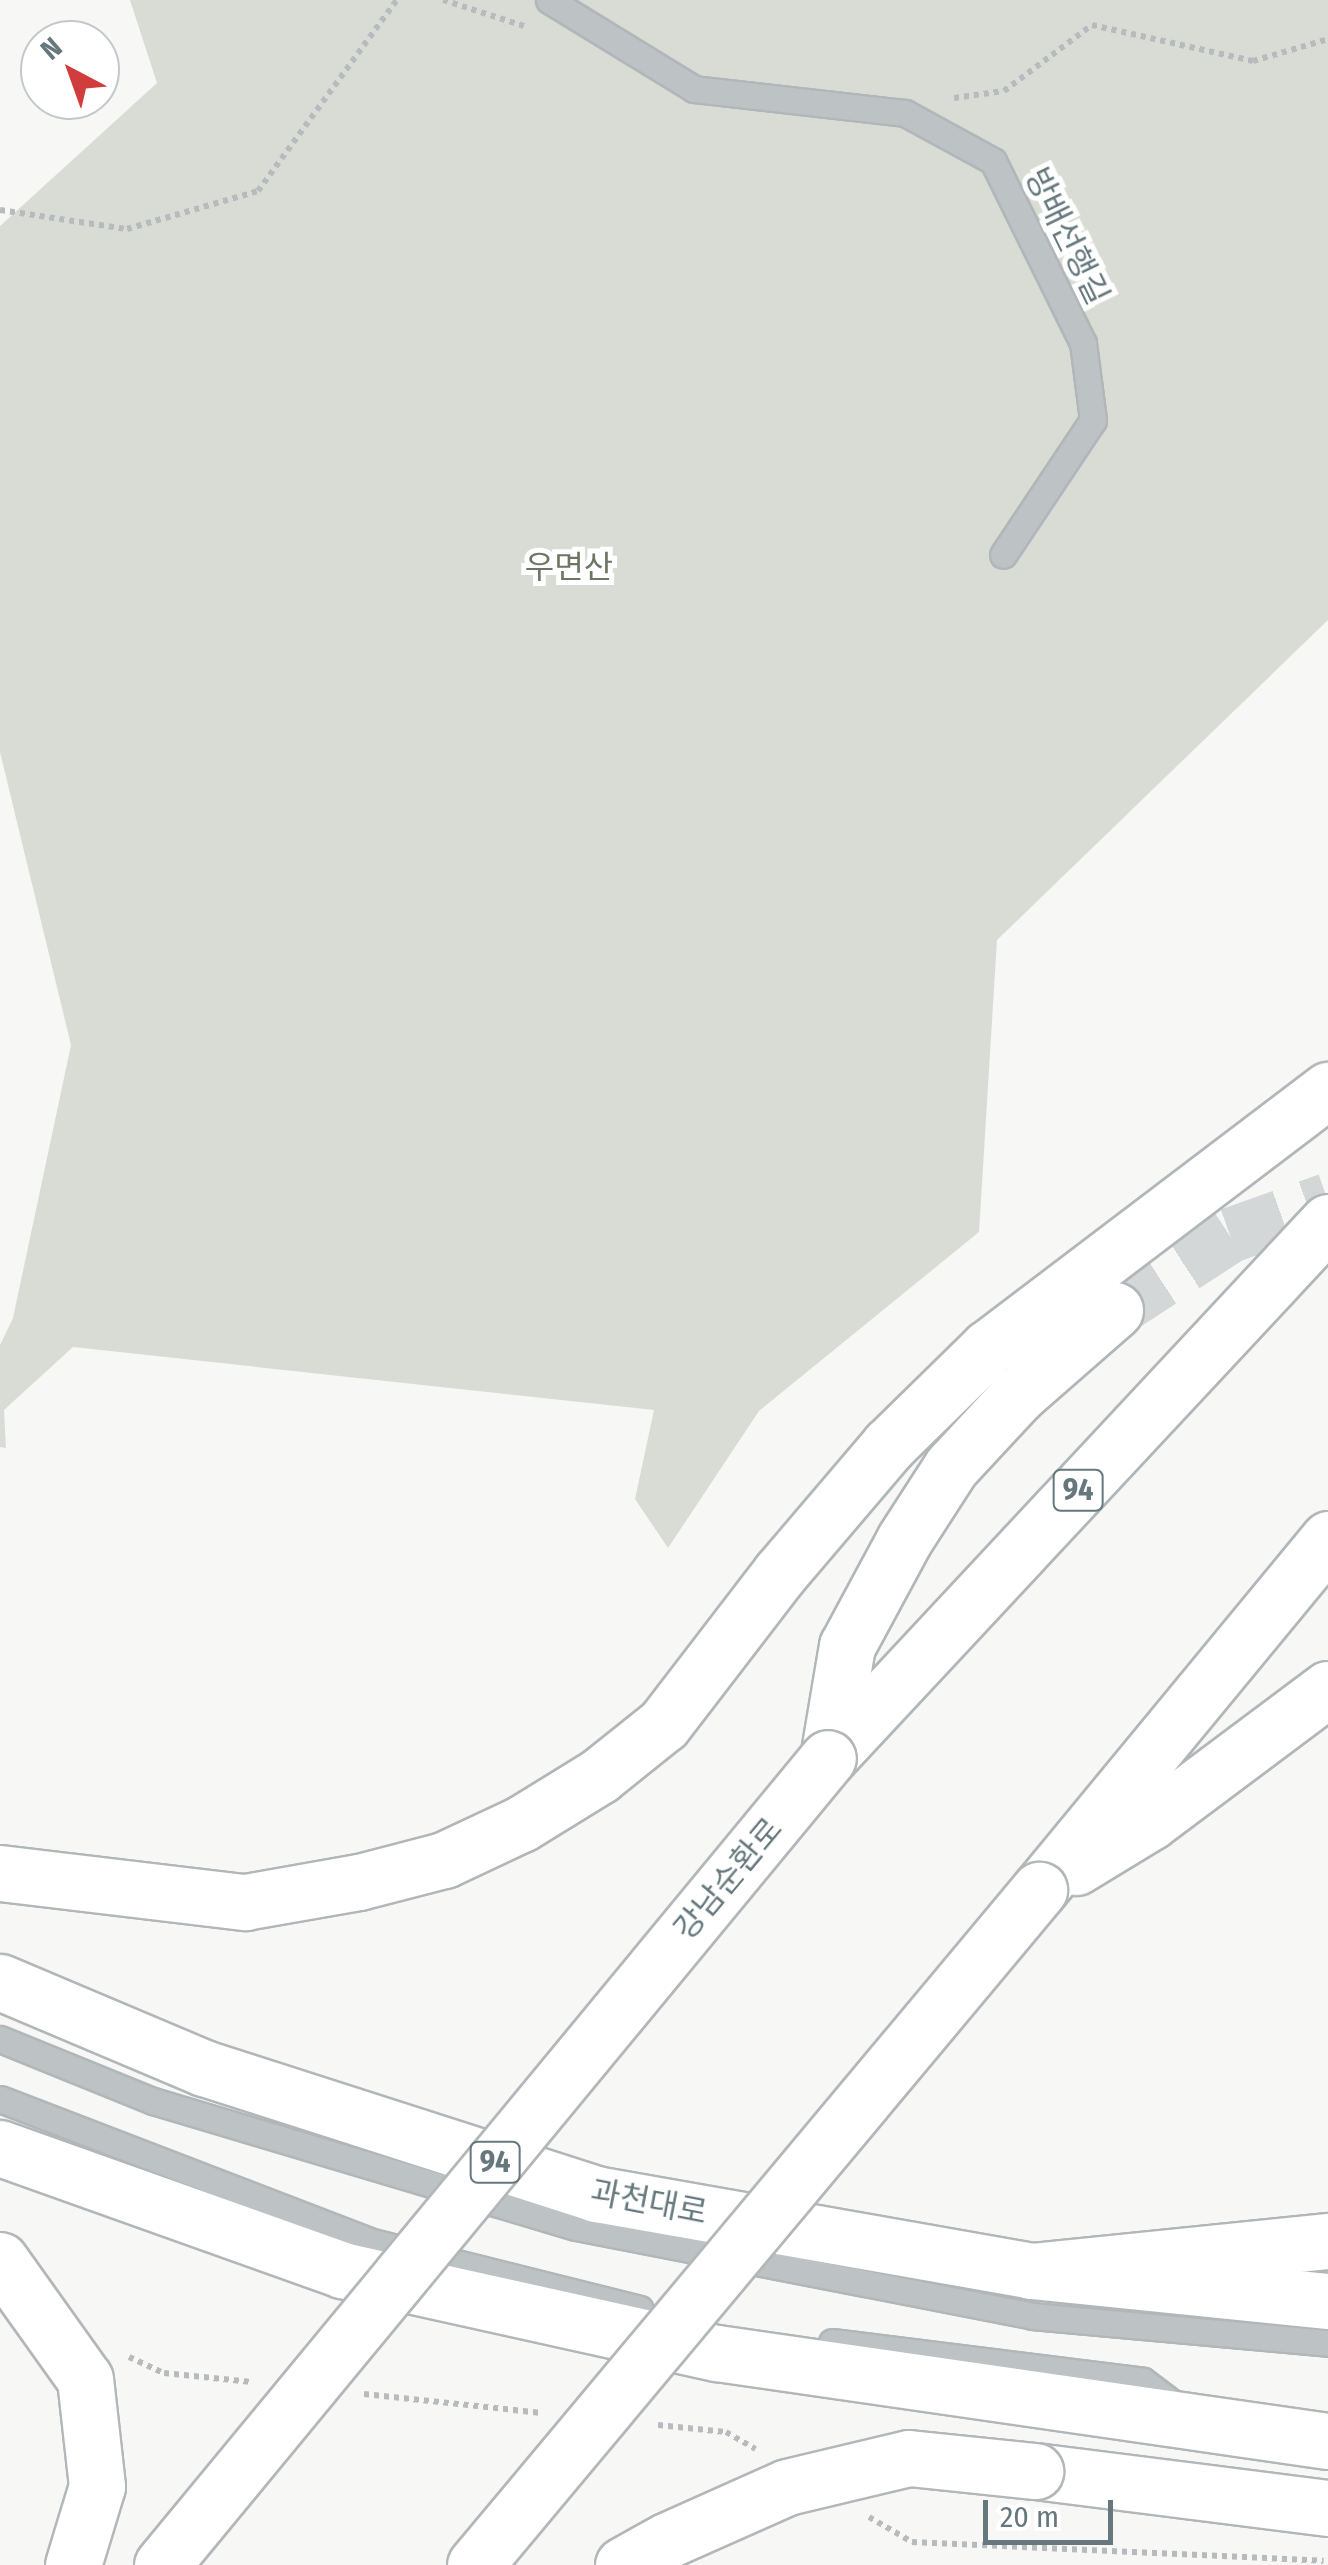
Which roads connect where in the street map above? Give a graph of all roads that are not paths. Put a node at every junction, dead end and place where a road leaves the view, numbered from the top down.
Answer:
1 (549, 0) edge
2 (1002, 555) dead end
3 (1328, 1090) edge
4 (1328, 1222) edge
5 (1115, 1310) tunnel mouth
6 (1328, 1540) edge
7 (1328, 1688) edge
8 (828, 1758) junction
9 (0, 1873) edge
10 (1039, 1890) junction
11 (0, 1982) edge
12 (0, 2039) edge
13 (0, 2099) edge
14 (0, 2148) edge
15 (1328, 2241) edge
16 (0, 2260) edge
17 (1032, 2271) junction
18 (1328, 2300) edge
19 (1328, 2343) edge
20 (1197, 2422) junction
21 (1328, 2441) edge
22 (1328, 2508) edge
23 (73, 2565) edge
24 (162, 2565) edge
25 (475, 2565) edge
26 (623, 2565) edge

1 - 2 lane, 방배선행길
3 - 9 main road
4 - 8 main road, 강남순환로 / 94
5 - 8 main road
6 - 10 main road
7 - 10 main road
8 - 24 main road, 강남순환로 / 94, bridge
10 - 25 main road, bridge
11 - 17 main road, 과천대로
12 - 19 lane
13 - 20 lane
14 - 20 main road
15 - 17 main road
16 - 23 main road, bridge
17 - 18 main road, 과천대로
20 - 21 main road
22 - 26 main road, bridge

